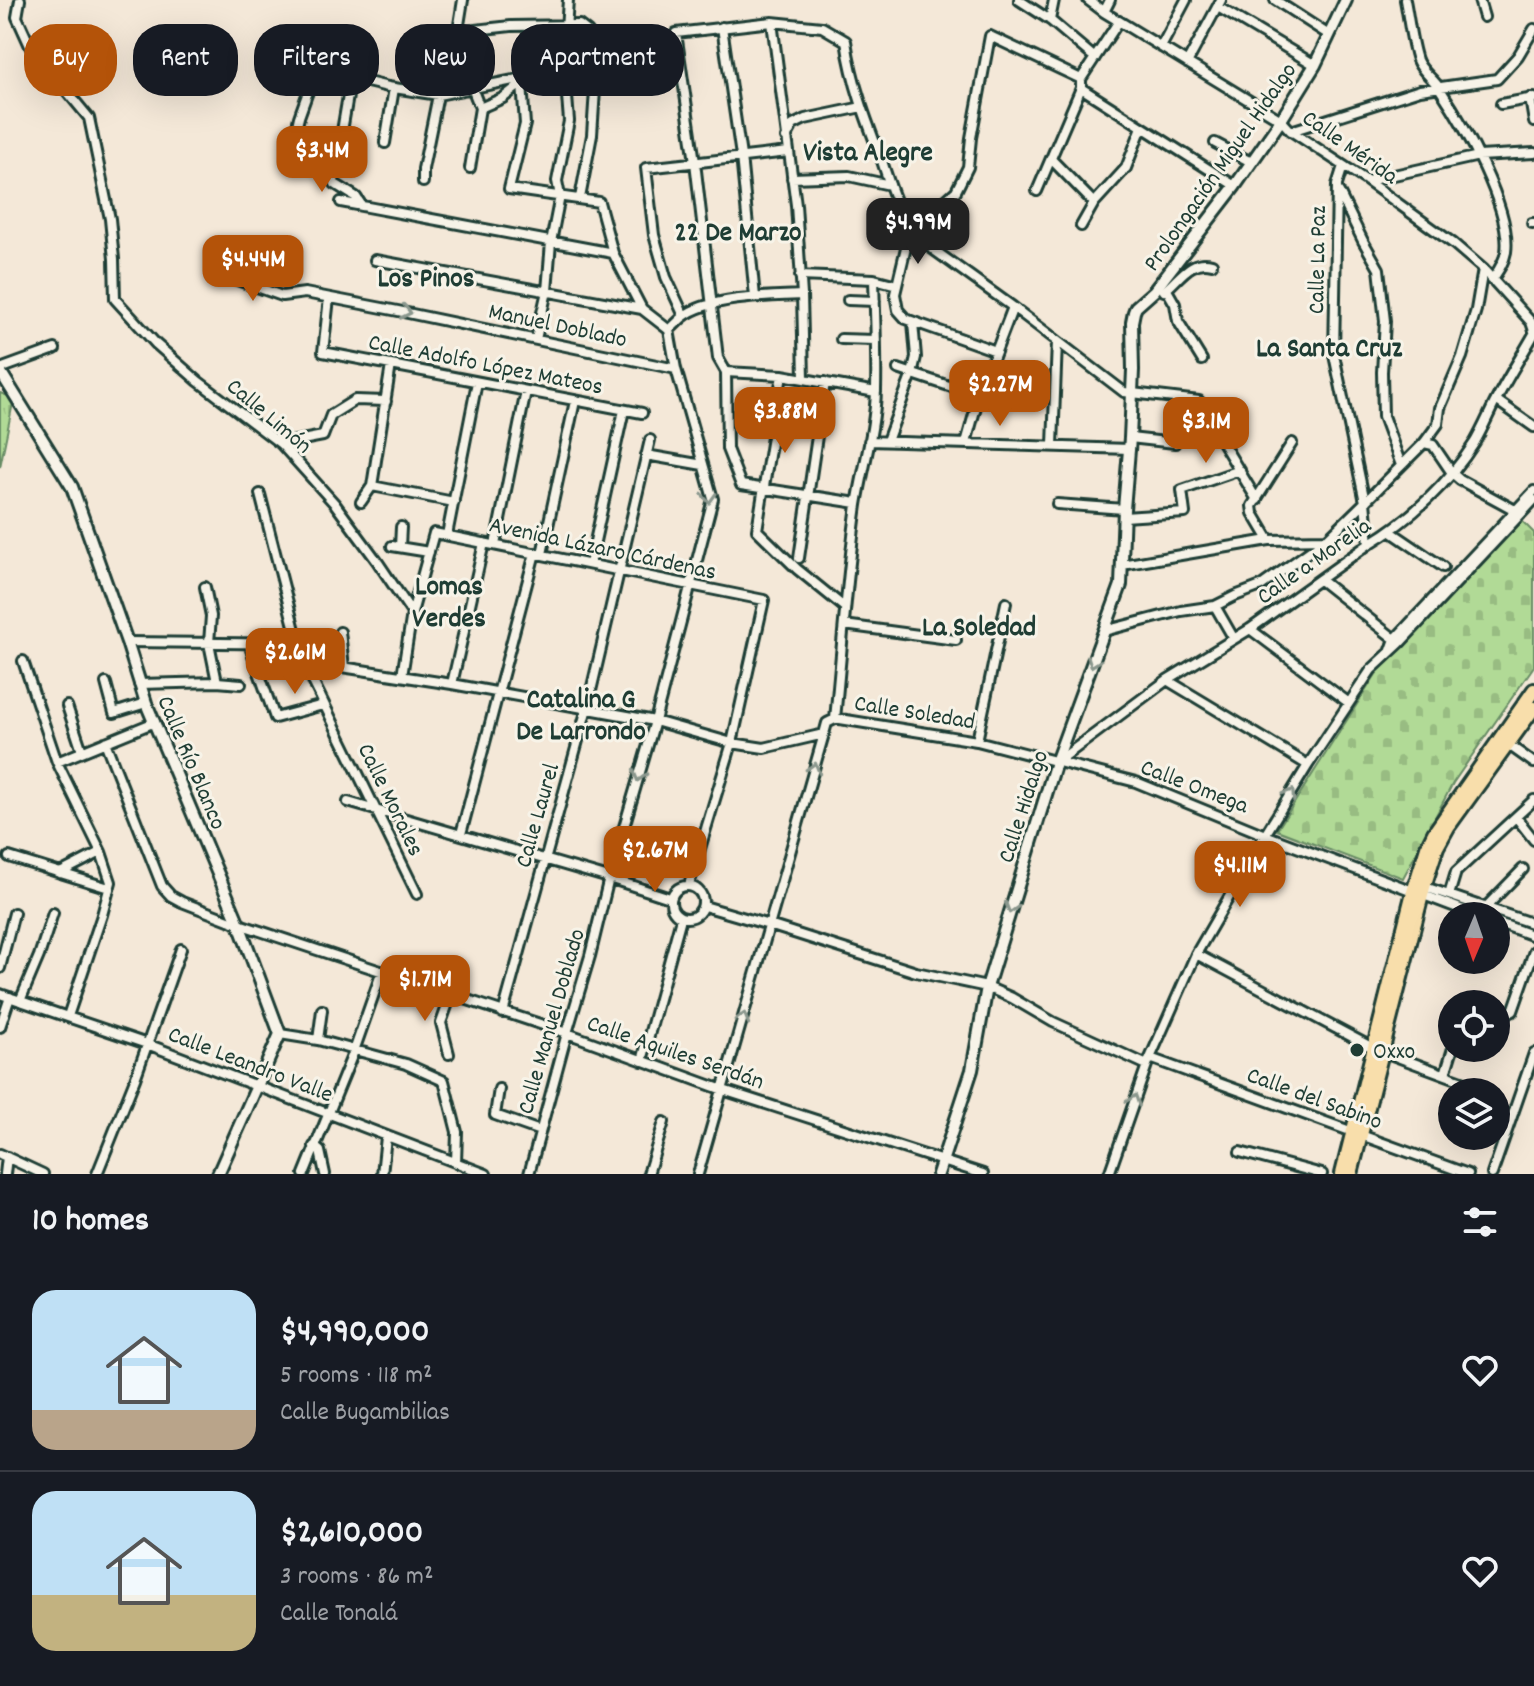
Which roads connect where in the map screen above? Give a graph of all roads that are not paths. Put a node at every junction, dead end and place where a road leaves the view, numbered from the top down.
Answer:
1 (20, 0) edge
2 (463, 0) edge
3 (568, 0) edge
4 (1019, 0) edge
5 (1054, 0) edge
6 (1088, 0) edge
7 (1110, 0) edge
8 (1186, 0) edge
9 (1275, 0) edge
10 (1346, 0) edge
11 (1405, 0) edge
12 (1479, 0) edge
13 (1220, 3) edge
14 (1104, 12) junction
15 (1484, 17) dead end
16 (1050, 20) junction
17 (1119, 21) junction
18 (772, 22) junction
19 (458, 24) edge
20 (566, 24) edge
21 (722, 27) junction
22 (1534, 29) edge
23 (1329, 35) junction
24 (1161, 47) junction
25 (1095, 58) junction
26 (1187, 63) junction
27 (1315, 65) junction
28 (1081, 83) junction
29 (379, 85) edge
30 (1439, 87) junction
31 (394, 88) joint
32 (511, 91) edge
33 (306, 96) edge
34 (348, 96) edge
35 (442, 96) edge
36 (475, 96) edge
37 (524, 96) edge
38 (567, 96) edge
39 (595, 96) edge
40 (1532, 98) edge
41 (1501, 104) dead end
42 (862, 107) junction
43 (480, 108) junction
44 (1281, 120) junction
45 (1534, 122) edge
46 (1142, 127) junction
47 (1291, 131) junction
48 (341, 137) dead end
49 (786, 138) junction
50 (385, 143) dead end
51 (1215, 143) dead end
52 (788, 152) junction
53 (1534, 153) edge
54 (741, 156) junction
55 (1479, 156) junction
56 (1051, 159) junction
57 (695, 162) junction
58 (1251, 162) junction
59 (1343, 166) junction
60 (470, 168) dead end
61 (792, 178) junction
62 (1367, 181) junction
63 (423, 182) dead end
64 (890, 185) junction
65 (1337, 185) junction
66 (1235, 186) junction
67 (1037, 191) dead end
68 (560, 196) junction
69 (580, 198) junction
70 (341, 202) dead end
71 (1094, 203) junction
72 (363, 206) junction
73 (1081, 226) dead end
74 (910, 235) junction
75 (551, 242) junction
76 (212, 252) dead end
77 (613, 253) junction
78 (375, 260) dead end
79 (1212, 264) dead end
80 (1483, 269) junction
81 (800, 276) junction
82 (874, 279) junction
83 (1492, 280) junction
84 (897, 285) junction
85 (1167, 290) junction
86 (547, 291) junction
87 (1154, 291) junction
88 (802, 295) junction
89 (755, 297) junction
90 (329, 298) junction
91 (848, 300) dead end
92 (875, 301) junction
93 (711, 305) junction
94 (1013, 307) junction
95 (642, 309) junction
96 (682, 317) junction
97 (913, 322) junction
98 (1533, 328) edge
99 (670, 329) junction
100 (536, 339) junction
101 (841, 339) dead end
102 (875, 340) junction
103 (1057, 342) junction
104 (55, 349) dead end
105 (996, 351) junction
106 (1202, 360) dead end
107 (391, 365) junction
108 (676, 369) junction
109 (898, 369) dead end
110 (0, 370) edge
111 (726, 372) junction
112 (912, 374) junction
113 (782, 375) junction
114 (804, 378) junction
115 (477, 382) junction
116 (825, 382) junction
117 (526, 391) junction
118 (876, 392) junction
119 (1132, 393) junction
120 (979, 396) junction
121 (1496, 400) junction
122 (386, 401) junction
123 (575, 401) junction
124 (1199, 401) dead end
125 (624, 410) junction
126 (642, 413) dead end
127 (1534, 427) edge
128 (650, 440) dead end
129 (869, 441) junction
130 (887, 441) junction
131 (1222, 442) dead end
132 (966, 443) junction
133 (1175, 443) dead end
134 (1292, 443) dead end
135 (1424, 443) junction
136 (281, 444) junction
137 (1130, 444) junction
138 (1053, 445) junction
139 (646, 455) junction
140 (703, 465) junction
141 (1401, 465) junction
142 (1240, 470) junction
143 (1452, 473) junction
144 (372, 486) junction
145 (764, 488) junction
146 (1534, 491) edge
147 (260, 494) dead end
148 (809, 495) junction
149 (1534, 500) edge
150 (361, 502) dead end
151 (454, 502) junction
152 (1365, 502) junction
153 (857, 503) junction
154 (1254, 503) junction
155 (1057, 504) dead end
156 (1515, 510) junction
157 (1124, 513) junction
158 (401, 527) dead end
159 (1390, 531) junction
160 (447, 535) junction
161 (1327, 539) junction
162 (1269, 540) junction
163 (484, 543) junction
164 (1369, 544) junction
165 (495, 545) junction
166 (429, 552) junction
167 (538, 554) junction
168 (799, 558) dead end
169 (590, 564) junction
170 (1122, 565) junction
171 (1443, 567) dead end
172 (619, 570) junction
173 (1320, 580) junction
174 (690, 585) junction
175 (205, 587) dead end
176 (1006, 603) dead end
177 (1215, 606) junction
178 (844, 607) junction
179 (412, 613) junction
180 (844, 625) junction
181 (1250, 629) junction
182 (1104, 631) junction
183 (340, 632) dead end
184 (1234, 639) junction
185 (956, 640) dead end
186 (1397, 641) junction
187 (127, 642) junction
188 (209, 643) junction
189 (249, 644) junction
190 (299, 644) junction
191 (23, 661) dead end
192 (303, 661) junction
193 (344, 667) junction
194 (402, 676) junction
195 (1167, 680) junction
196 (217, 682) junction
197 (106, 683) dead end
198 (139, 684) junction
199 (241, 684) dead end
200 (452, 684) junction
201 (1534, 690) edge
202 (498, 693) junction
203 (146, 703) junction
204 (1349, 703) junction
205 (323, 705) junction
206 (67, 706) dead end
207 (587, 708) junction
208 (1534, 708) edge
209 (835, 719) junction
210 (655, 721) junction
211 (155, 722) junction
212 (824, 734) junction
213 (977, 741) junction
214 (105, 742) junction
215 (1502, 742) junction
216 (732, 743) junction
217 (82, 751) junction
218 (57, 762) junction
219 (1056, 762) junction
220 (1534, 763) edge
221 (1308, 765) junction
222 (1534, 800) edge
223 (348, 802) dead end
224 (376, 809) junction
225 (1516, 817) junction
226 (461, 834) junction
227 (1265, 835) junction
228 (1534, 840) edge
229 (101, 852) junction
230 (9, 857) dead end
231 (544, 859) junction
232 (1523, 869) dead end
233 (60, 873) junction
234 (609, 878) junction
235 (689, 885) junction
236 (109, 888) junction
237 (1416, 889) junction
238 (417, 894) dead end
239 (1449, 895) junction
240 (670, 898) junction
241 (1446, 902) edge
242 (1471, 902) edge
243 (1491, 902) edge
244 (704, 906) junction
245 (14, 913) dead end
246 (53, 913) dead end
247 (1510, 916) edge
248 (681, 918) junction
249 (239, 924) junction
250 (1534, 924) edge
251 (769, 925) junction
252 (1510, 927) edge
253 (1534, 936) edge
254 (181, 949) dead end
255 (1534, 951) edge
256 (1196, 954) junction
257 (0, 968) edge
258 (382, 971) junction
259 (987, 987) junction
260 (0, 994) edge
261 (451, 995) junction
262 (15, 999) junction
263 (322, 1010) dead end
264 (503, 1013) junction
265 (1510, 1013) edge
266 (68, 1016) junction
267 (0, 1027) edge
268 (567, 1033) junction
269 (280, 1034) junction
270 (318, 1040) junction
271 (147, 1044) junction
272 (1378, 1050) junction
273 (354, 1051) junction
274 (1534, 1053) edge
275 (449, 1054) dead end
276 (642, 1061) junction
277 (1148, 1062) junction
278 (1449, 1062) edge
279 (1445, 1074) junction
280 (1455, 1078) edge
281 (258, 1085) junction
282 (499, 1089) dead end
283 (723, 1090) junction
284 (328, 1114) junction
285 (664, 1122) dead end
286 (540, 1131) junction
287 (1357, 1134) junction
288 (386, 1137) junction
289 (314, 1146) junction
290 (1240, 1152) dead end
291 (4, 1156) edge
292 (943, 1160) junction
293 (456, 1163) junction
294 (5, 1174) edge
295 (43, 1174) edge
296 (97, 1174) edge
297 (218, 1174) edge
298 (304, 1174) edge
299 (325, 1174) edge
300 (382, 1174) edge
301 (486, 1174) edge
302 (529, 1174) edge
303 (648, 1174) edge
304 (698, 1174) edge
305 (938, 1174) edge
306 (983, 1174) edge
307 (1109, 1174) edge
308 (1322, 1174) edge
309 (1342, 1174) edge
310 (1351, 1174) edge
311 (1468, 1174) edge
312 (1492, 1174) edge

1 - 136 street, Calle Limón
2 - 19 street
3 - 20 street
4 - 16 street
5 - 16 street
6 - 14 street, Calle Mérida
7 - 14 street
8 - 24 street
9 - 23 street
10 - 23 street, Prolongación Miguel Hidalgo
11 - 30 street
12 - 15 street
13 - 26 street
13 - 27 street
14 - 17 street, Calle Mérida
16 - 25 street
17 - 24 street, Calle Mérida
17 - 25 street
18 - 21 street
18 - 42 street
18 - 49 street
21 - 54 street
21 - 57 street
22 - 30 street
23 - 27 street, Prolongación Miguel Hidalgo
24 - 26 street, Calle Mérida
25 - 28 street
26 - 44 street, Calle Mérida
27 - 44 street, Prolongación Miguel Hidalgo
28 - 46 street
28 - 56 street
28 - 74 street
29 - 31 street
30 - 47 street
30 - 55 street
31 - 50 street
32 - 43 street
33 - 72 street
34 - 48 street
35 - 63 street
36 - 43 street
37 - 68 street
38 - 68 street
39 - 69 street
40 - 41 street
40 - 45 street
42 - 49 street
42 - 64 street
43 - 60 street
44 - 47 street, Calle Mérida
44 - 58 street, Prolongación Miguel Hidalgo
46 - 66 street
46 - 71 street
47 - 59 street, Calle Mérida
49 - 52 street
51 - 58 street
52 - 54 street
52 - 61 street
53 - 55 street
54 - 57 street
54 - 89 street
55 - 62 street
55 - 83 street
56 - 67 street
56 - 71 street
57 - 93 street
57 - 96 street
58 - 66 street, Prolongación Miguel Hidalgo
59 - 62 street, Calle Mérida
59 - 65 street, Calle La Paz
61 - 64 street
61 - 81 street
62 - 80 street, Calle Mérida
64 - 74 street
65 - 141 street
65 - 152 street, Calle La Paz
66 - 87 street, Prolongación Miguel Hidalgo
68 - 69 street
68 - 75 street
69 - 77 street
70 - 72 street
71 - 73 street
72 - 75 street
74 - 84 street
74 - 94 street
75 - 77 street
75 - 86 street
76 - 90 street, Manuel Doblado
77 - 95 street
78 - 86 street
79 - 85 street
80 - 83 street, Calle Mérida
80 - 135 street
81 - 82 street
81 - 88 street
82 - 84 street
82 - 92 street
83 - 98 street, Calle Mérida
84 - 97 street
85 - 87 street
85 - 106 street
86 - 95 street
86 - 100 street
87 - 119 street, Prolongación Miguel Hidalgo
88 - 89 street
88 - 114 street
89 - 93 street
90 -> 100 street, Manuel Doblado
90 - 107 street, Calle Adolfo López Mateos
91 - 92 street
92 - 102 street
93 - 96 street
93 - 111 street
94 - 103 street
94 - 105 street
95 - 99 street
96 - 99 street
97 - 105 street
97 - 112 street
98 - 121 street, Calle a Morelia
99 - 108 street, Calle Manuel Doblado
100 - 108 street, Manuel Doblado
101 - 102 street
102 - 118 street
103 - 119 street
103 - 138 street
104 - 110 street
105 - 120 street
107 - 115 street, Calle Adolfo López Mateos
107 - 122 street
108 - 140 street, Calle Manuel Doblado
109 - 112 street
110 - 187 street, Calle Río Blanco
111 - 113 street
111 - 145 street
112 - 120 street
112 - 130 street
113 - 114 street
113 - 145 street
114 - 116 street
115 - 117 street, Calle Adolfo López Mateos
115 - 151 street
116 - 118 street
116 - 148 street
117 - 123 street, Calle Adolfo López Mateos
117 - 165 street
118 - 129 street
119 - 124 street
119 - 137 street, Prolongación Miguel Hidalgo
120 - 132 street
121 - 127 street
121 - 143 street, Calle a Morelia
122 - 136 street
122 - 144 street
123 - 125 street, Calle Adolfo López Mateos
123 - 167 street
125 - 126 street, Calle Adolfo López Mateos
125 - 169 street
128 - 139 street, Calle Laurel
129 - 130 street
129 - 153 street
130 - 132 street
131 - 142 street
132 - 138 street
133 - 137 street
134 - 154 street
135 - 141 street
135 - 143 street
136 - 179 street, Calle Limón
137 - 138 street
137 - 157 street, Calle Hidalgo
139 - 140 street
139 - 172 street, Calle Laurel
140 -> 174 street, Calle Manuel Doblado
141 - 152 street
142 - 154 street
142 - 157 street
143 - 156 street
143 - 159 street, Calle a Morelia
144 - 150 street
144 - 151 street
145 - 148 street
145 - 178 street
146 - 156 street
147 - 190 street, Calle Morales
148 - 153 street
148 - 168 street
149 - 186 street
151 - 160 street
152 - 161 street
152 - 164 street, Calle La Paz
153 - 178 street
154 - 162 street
155 - 157 street
156 - 186 street
157 - 170 street, Calle Hidalgo
158 - 166 street
159 - 164 street, Calle a Morelia
159 - 171 street
160 - 163 street, Avenida Lázaro Cárdenas
160 - 166 street, Avenida Lázaro Cárdenas
161 - 162 street
161 - 177 street
162 - 170 street
163 - 165 street, Avenida Lázaro Cárdenas
163 - 200 street
164 - 173 street, Calle a Morelia
165 - 167 street, Avenida Lázaro Cárdenas
166 - 179 street
167 - 169 street, Avenida Lázaro Cárdenas
167 - 202 street
169 - 172 street, Avenida Lázaro Cárdenas
170 - 182 street, Calle Hidalgo
172 - 174 street, Avenida Lázaro Cárdenas
172 - 207 street, Calle Laurel
173 - 181 street, Calle a Morelia
173 - 186 street
174 - 210 street, Calle Manuel Doblado
174 - 216 street, Avenida Lázaro Cárdenas
175 - 188 street
176 - 213 street
177 - 182 street
177 - 184 street
178 - 180 street
179 - 194 street
180 - 185 street
180 - 209 street
181 - 184 street, Calle a Morelia
181 - 204 street
182 -> 219 street, Calle Hidalgo
183 - 193 street
184 - 195 street, Calle a Morelia
186 - 204 street
187 - 188 street
187 - 198 street, Calle Río Blanco
188 - 189 street
188 - 196 street
189 - 190 street
189 - 205 street
190 - 192 street, Calle Morales
191 - 218 street
192 - 193 street, Calle Soledad
192 - 205 street, Calle Morales
193 - 194 street, Calle Soledad
194 - 200 street, Calle Soledad
195 - 219 street, Calle a Morelia
195 - 221 street
196 - 198 street
196 - 199 street
197 - 203 street
198 - 203 street, Calle Río Blanco
200 - 202 street, Calle Soledad
201 - 215 main road
202 - 207 street, Calle Soledad
202 - 226 street
203 - 211 street, Calle Río Blanco
204 - 221 street
205 - 224 street, Calle Morales
206 - 217 street
207 - 210 street, Calle Soledad
207 - 231 street, Calle Laurel
208 - 215 main road
209 - 212 street, Calle Soledad
209 - 213 street, Calle Soledad
210 - 216 street, Calle Soledad
210 -> 234 street, Calle Manuel Doblado
211 - 214 street
211 - 249 street, Calle Río Blanco
212 - 216 street, Calle Soledad
251 -> 212 street
213 - 219 street, Calle Soledad
214 - 217 street
214 - 249 street, Calle Aquiles Serdán
215 - 220 street
215 - 237 main road
216 - 235 street
217 - 218 street
218 - 229 street
219 - 227 street, Calle Omega
219 -> 259 street, Calle Hidalgo
227 -> 221 street
222 - 225 street
223 - 224 street
224 - 226 street
224 - 238 street, Calle Morales
225 - 228 street
225 - 239 street
226 - 231 street
227 - 237 street, Calle Omega
227 - 256 street
229 - 233 street
229 - 236 street
230 - 233 street
231 - 234 street
231 - 264 street, Calle Laurel
232 - 243 street
233 - 236 street
234 - 240 street
234 - 268 street, Calle Manuel Doblado
235 - 240 street
235 - 244 street
236 - 266 street
237 - 239 street, Calle Omega
237 - 241 street, Calle Omega
237 - 272 main road
239 - 242 street, Calle Omega
240 - 248 street
244 - 248 street
244 - 251 street, Calle del Sabino
245 - 257 street
246 - 262 street
247 - 250 street, Calle Omega
248 - 276 street
249 - 258 street, Calle Aquiles Serdán
249 - 269 street, Calle Río Blanco
251 - 259 street, Calle del Sabino
283 -> 251 street
252 - 253 street
254 - 271 street
255 - 265 street
256 - 272 street
256 - 277 street
258 - 261 street, Calle Aquiles Serdán
258 - 273 street
259 - 277 street, Calle del Sabino
259 - 292 street, Calle Hidalgo
260 - 262 street, Calle Leandro Valle
261 - 264 street, Calle Aquiles Serdán
261 - 275 street
262 - 266 street, Calle Leandro Valle
262 - 267 street
263 - 270 street
264 - 268 street, Calle Aquiles Serdán
266 - 271 street, Calle Leandro Valle
268 - 276 street, Calle Aquiles Serdán
268 - 286 street, Calle Manuel Doblado
269 - 270 street
269 - 281 street
270 - 273 street
271 - 281 street, Calle Leandro Valle
271 - 296 street
272 - 279 street
272 - 287 main road
273 - 284 street
273 - 293 street
274 - 312 street
276 - 283 street, Calle Aquiles Serdán
277 - 287 street, Calle del Sabino
307 -> 277 street
278 - 279 street
279 - 280 street
281 - 284 street, Calle Leandro Valle
281 - 297 street
282 - 286 street
283 - 292 street, Calle Aquiles Serdán
283 - 304 street
284 - 288 street, Calle Leandro Valle
284 - 289 street
285 - 303 street
286 - 302 street, Calle Manuel Doblado
287 - 309 main road
287 - 310 main road
287 - 311 street, Calle del Sabino
288 - 293 street, Calle Leandro Valle
288 - 300 street
289 - 298 street
289 - 299 street
290 - 308 street
291 - 294 street
291 - 295 street
292 - 305 street, Calle Hidalgo
292 - 306 street, Calle Aquiles Serdán
293 - 301 street, Calle Leandro Valle

